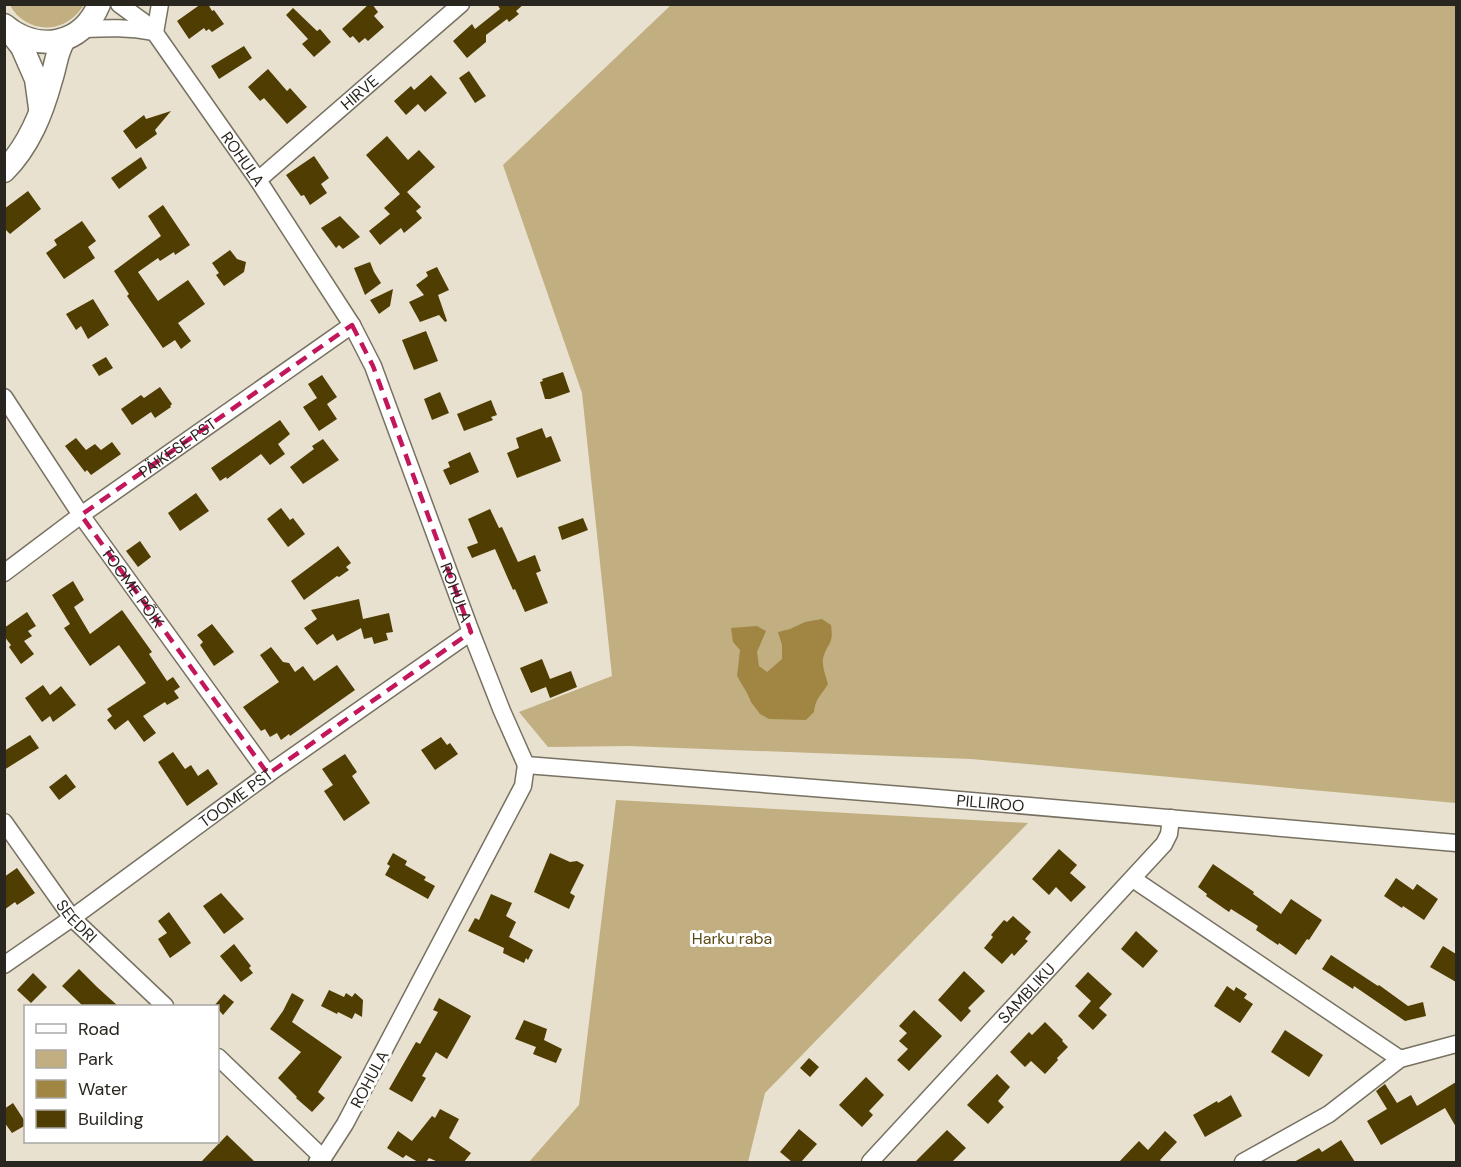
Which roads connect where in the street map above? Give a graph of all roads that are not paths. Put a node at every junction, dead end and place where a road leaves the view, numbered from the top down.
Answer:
1 (117, 4) edge
2 (160, 4) edge
3 (461, 4) edge
4 (84, 23) edge
5 (5, 25) edge
6 (155, 33) junction
7 (41, 112) junction
8 (4, 171) edge
9 (258, 180) junction
10 (352, 325) junction
11 (4, 397) edge
12 (81, 515) junction
13 (4, 573) edge
14 (471, 632) junction
15 (526, 765) junction
16 (268, 774) junction
17 (1171, 818) junction
18 (4, 822) edge
19 (1456, 843) edge
20 (1133, 879) junction
21 (72, 918) junction
22 (4, 965) edge
23 (164, 1005) edge
24 (1456, 1044) edge
25 (219, 1058) edge
26 (1400, 1059) junction
27 (320, 1160) edge
28 (870, 1162) edge
29 (1243, 1162) edge

1 - 4 main road
1 - 6 street, ROHULA
2 - 6 street
3 - 9 street, HIRVE
4 - 5 main road
4 - 6 street
4 - 7 main road
5 - 7 main road
6 - 9 street, ROHULA
7 - 8 main road
9 - 10 street, ROHULA
10 - 12 street, PÄIKESE PST
10 - 14 street, ROHULA
11 - 12 street, TOOME PÕIK
12 - 13 street, PÄIKESE PST
12 - 16 street, TOOME PÕIK
14 - 15 street, ROHULA
14 - 16 street, TOOME PST
15 - 17 street, PILLIROO
15 - 27 street, ROHULA
16 - 21 street, TOOME PST
17 - 19 street, PILLIROO
17 - 20 street, SAMBLIKU
18 - 21 street, SEEDRI
20 - 26 street
20 - 28 street, SAMBLIKU
21 - 22 street, TOOME PST
21 - 23 street, SEEDRI
24 - 26 street
25 - 27 street
26 - 29 street

